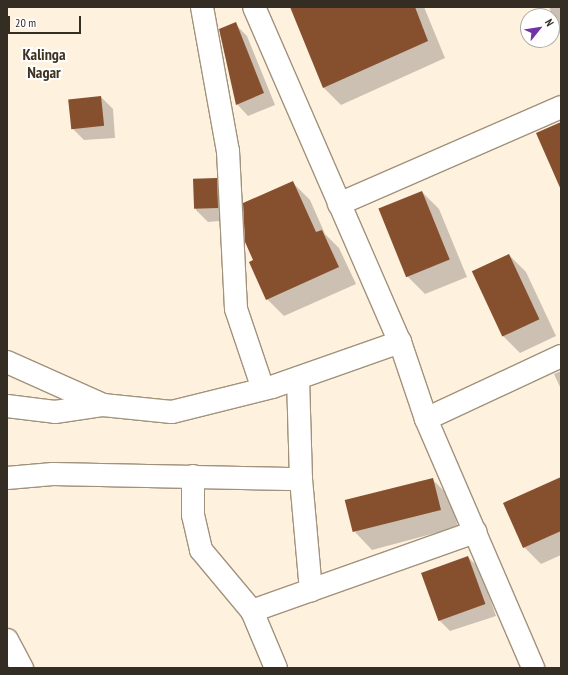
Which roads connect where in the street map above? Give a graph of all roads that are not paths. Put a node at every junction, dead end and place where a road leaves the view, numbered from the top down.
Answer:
1 (202, 7) edge
2 (254, 7) edge
3 (561, 107) edge
4 (339, 204) junction
5 (400, 342) junction
6 (561, 356) edge
7 (7, 362) edge
8 (298, 378) junction
9 (263, 389) junction
10 (103, 405) junction
11 (7, 406) edge
12 (426, 420) junction
13 (193, 476) junction
14 (7, 478) edge
15 (301, 479) junction
16 (475, 532) junction
17 (311, 591) junction
18 (252, 611) junction
19 (7, 640) edge
20 (22, 668) edge
21 (276, 668) edge
22 (533, 668) edge

1 - 9 street
2 - 4 street
3 - 4 street
4 - 5 street
5 - 8 street
5 - 12 street
6 - 12 street
7 - 10 street
8 - 9 street
8 - 15 street
9 - 10 street
10 - 11 street
12 - 16 street
13 - 14 street
13 - 15 street
13 - 18 street
15 - 17 street
16 - 17 street
16 - 22 street
17 - 18 street
18 - 21 street
19 - 20 street

